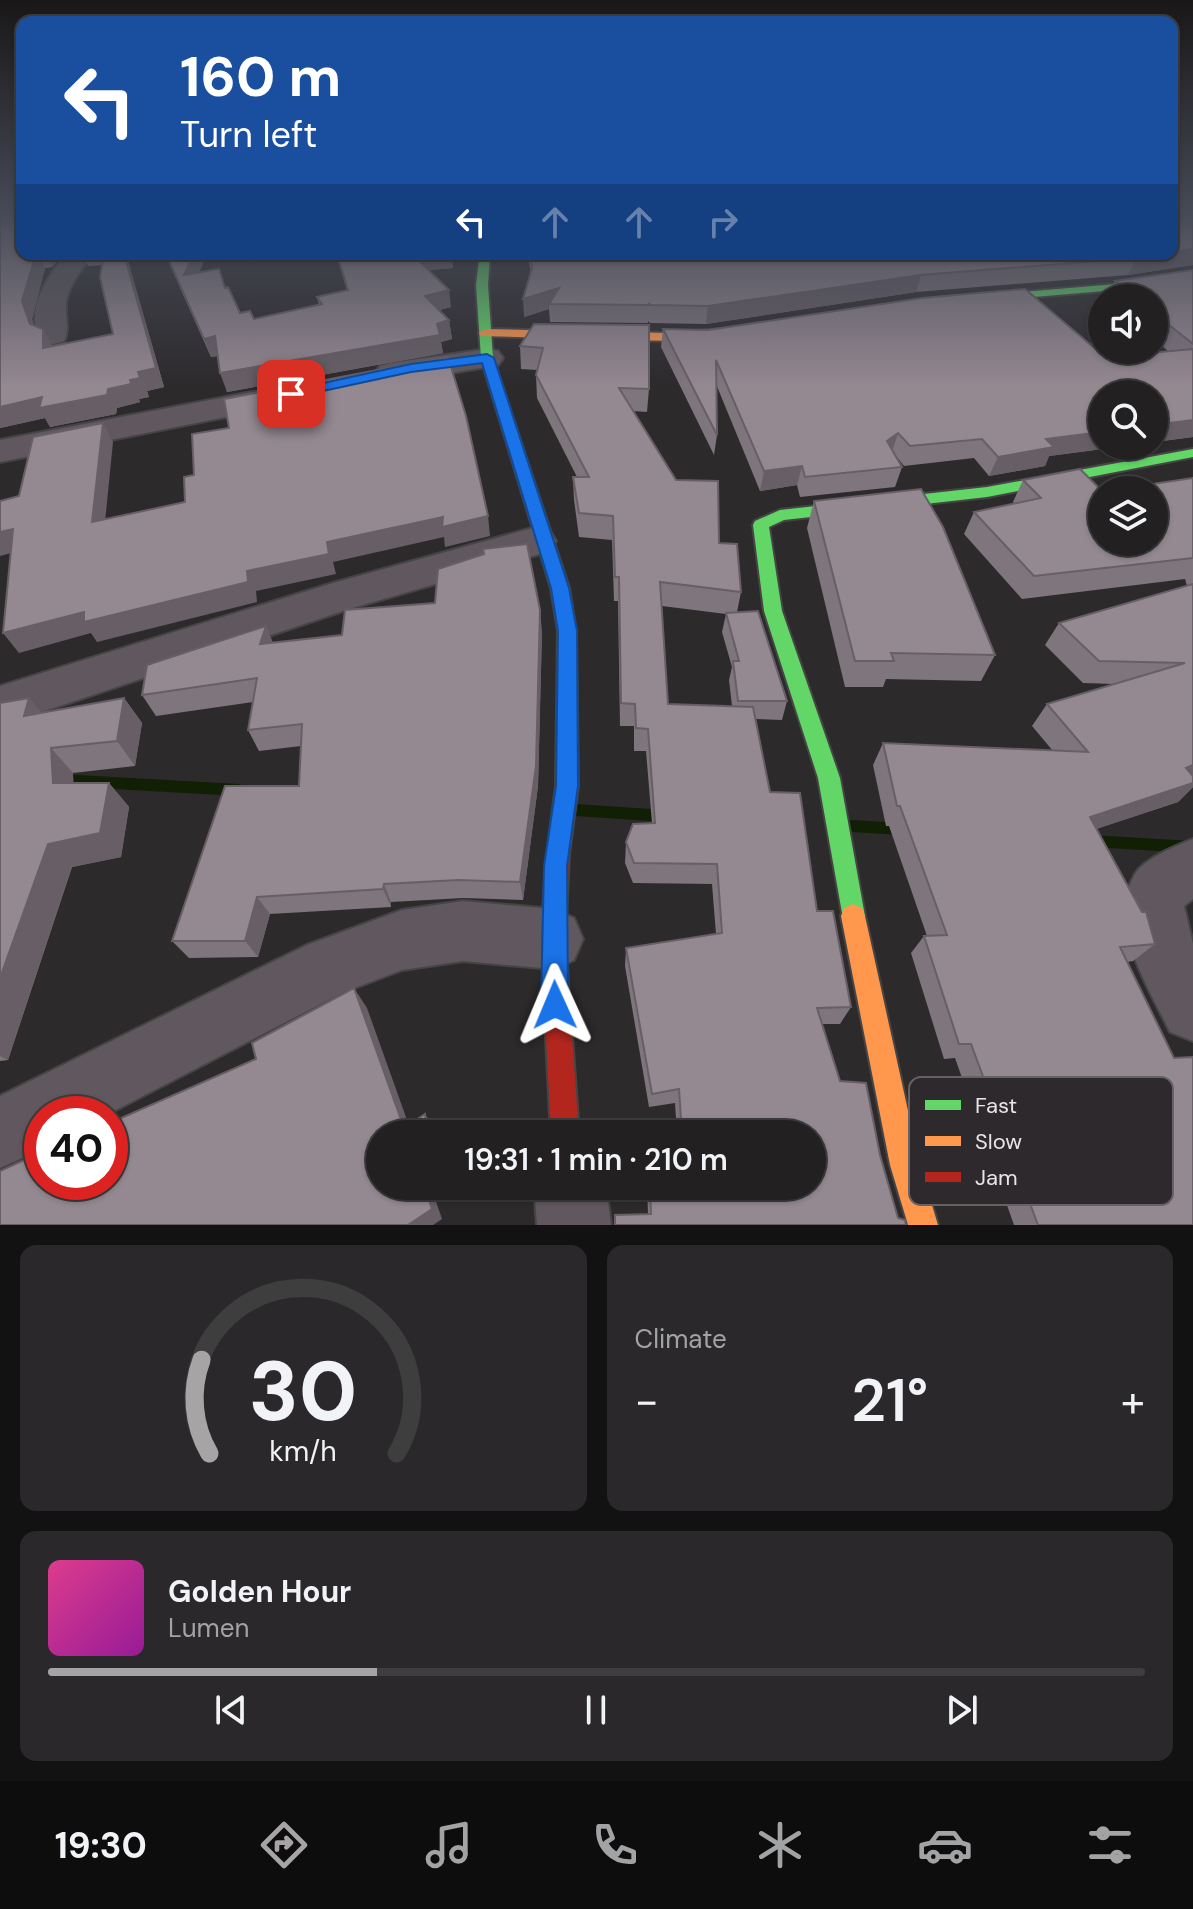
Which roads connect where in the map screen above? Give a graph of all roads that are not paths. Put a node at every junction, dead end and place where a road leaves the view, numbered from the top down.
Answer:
1 (69, 271) edge
2 (483, 271) edge
3 (1193, 275) edge
4 (954, 301) edge
5 (745, 331) edge
6 (53, 335) dead end
7 (486, 346) junction
8 (365, 378) edge
9 (320, 388) edge
10 (0, 451) edge
11 (1193, 453) edge
12 (546, 539) junction
13 (0, 706) edge
14 (1193, 866) edge
15 (553, 939) junction
16 (1193, 1009) edge
17 (564, 1120) edge
18 (0, 1133) edge
19 (909, 1172) edge
20 (571, 1200) edge
21 (918, 1205) edge
22 (574, 1225) edge
23 (923, 1225) edge

1 - 6 street
2 - 7 street
3 - 4 street
5 - 7 street
7 - 8 street
7 - 12 street
9 - 10 street
11 - 19 street
12 - 13 street
12 - 15 street
14 - 16 street
15 - 17 street
15 - 18 street
20 - 22 street
21 - 23 street

